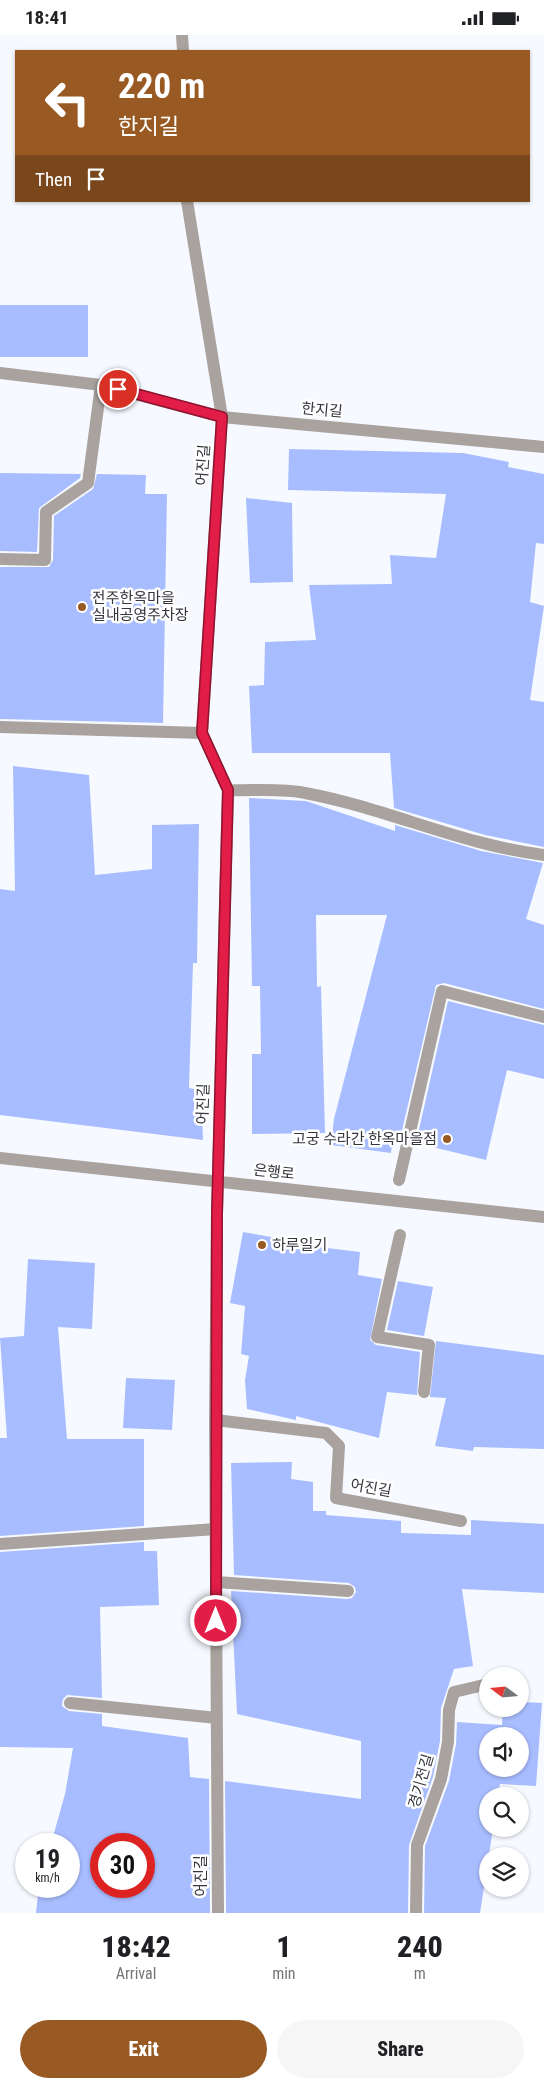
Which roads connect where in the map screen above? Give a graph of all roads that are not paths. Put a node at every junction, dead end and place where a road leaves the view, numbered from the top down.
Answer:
1 (182, 35) edge
2 (182, 50) edge
3 (187, 202) edge
4 (0, 373) edge
5 (101, 385) junction
6 (222, 417) junction
7 (544, 447) edge
8 (0, 559) edge
9 (0, 727) edge
10 (202, 733) junction
11 (228, 790) junction
12 (544, 855) edge
13 (544, 1017) edge
14 (0, 1158) edge
15 (399, 1181) dead end
16 (218, 1182) junction
17 (544, 1217) edge
18 (400, 1235) dead end
19 (424, 1391) dead end
20 (215, 1420) junction
21 (461, 1521) dead end
22 (216, 1529) junction
23 (0, 1544) edge
24 (216, 1582) junction
25 (348, 1591) dead end
26 (479, 1686) edge
27 (70, 1703) dead end
28 (217, 1718) junction
29 (218, 1913) edge
30 (416, 1913) edge

1 - 2 street
3 - 6 street, 어진길
4 - 5 street, 한지길
5 - 6 street, 한지길
5 - 8 street
6 - 7 street, 한지길
6 - 10 street, 어진길
9 - 10 street
10 - 11 street, 어진길
11 - 12 street
11 - 16 street, 어진길
13 - 15 street
14 - 16 street, 은행로
16 - 17 street, 은행로
16 - 20 street, 어진길
18 - 19 street
20 - 21 street, 어진길
20 - 22 street, 어진길
22 - 23 street
22 - 24 street, 어진길
24 - 25 street
24 - 28 street, 어진길
26 - 30 street, 경기전길
27 - 28 street
28 - 29 street, 어진길

